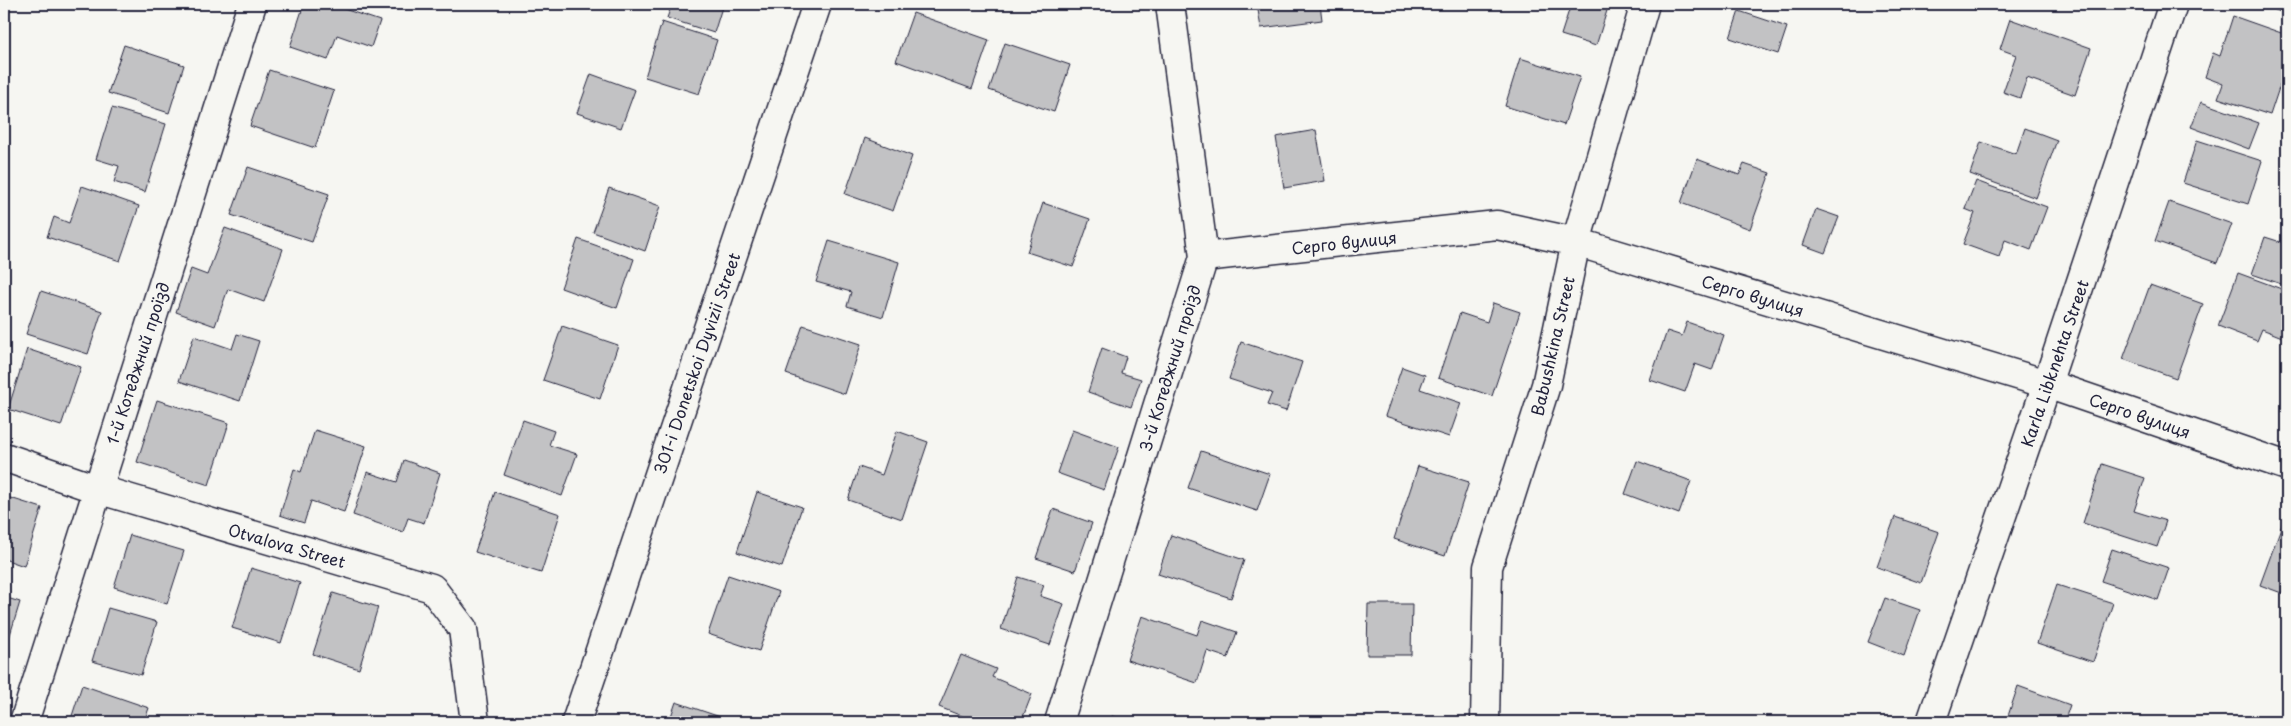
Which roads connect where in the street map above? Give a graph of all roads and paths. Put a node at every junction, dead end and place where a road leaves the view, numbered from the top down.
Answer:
1 (252, 4) edge
2 (817, 4) edge
3 (1170, 4) edge
4 (1645, 4) edge
5 (2174, 4) edge
6 (1576, 242) junction
7 (1204, 257) junction
8 (2048, 384) junction
9 (4, 457) edge
10 (2287, 466) edge
11 (97, 489) junction
12 (24, 722) edge
13 (475, 722) edge
14 (576, 722) edge
15 (1059, 722) edge
16 (1485, 722) edge
17 (1931, 722) edge

1 - 11 street, 1-й Котеджний проїзд
2 - 14 street, 301-i Donetskoi Dyvizii Street
3 - 7 street, 3-й Котеджний проїзд
4 - 6 street, Babushkina Street
5 - 8 street, Karla Libknehta Street
6 - 7 street, Серго вулиця
6 - 8 street, Серго вулиця
6 - 16 street, Babushkina Street
7 - 15 street, 3-й Котеджний проїзд
8 - 10 street, Серго вулиця
8 - 17 street, Karla Libknehta Street
9 - 11 street, Otvalova Street
11 - 12 street, 1-й Котеджний проїзд
11 - 13 street, Otvalova Street

